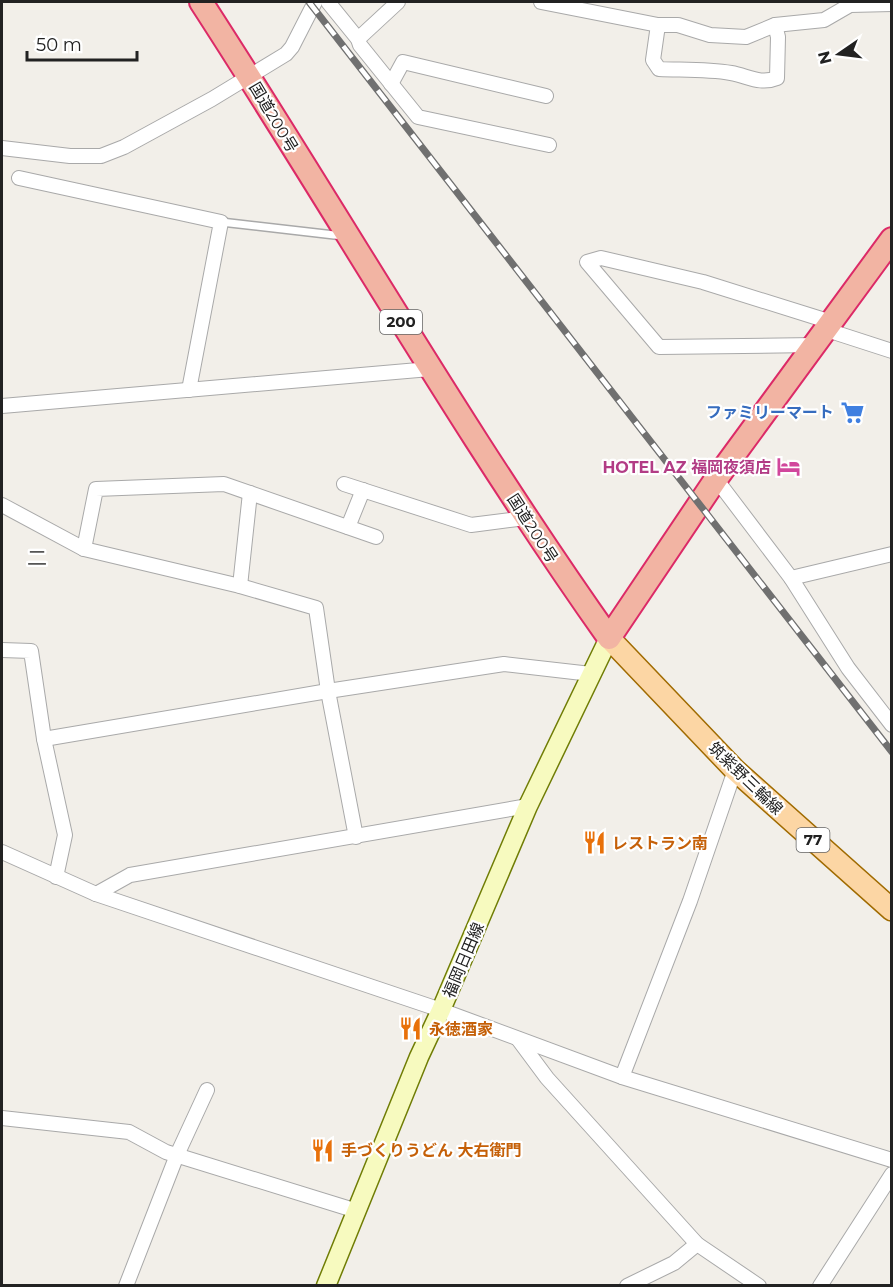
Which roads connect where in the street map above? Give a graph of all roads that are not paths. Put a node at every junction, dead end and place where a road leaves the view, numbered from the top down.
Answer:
1 (201, 2) edge
2 (315, 2) edge
3 (328, 2) edge
4 (398, 2) edge
5 (541, 2) edge
6 (849, 3) edge
7 (891, 4) edge
8 (658, 25) junction
9 (775, 25) junction
10 (358, 39) junction
11 (250, 76) junction
12 (391, 84) junction
13 (546, 96) dead end
14 (549, 144) dead end
15 (2, 148) edge
16 (19, 178) dead end
17 (220, 222) junction
18 (348, 237) junction
19 (891, 239) edge
20 (824, 332) junction
21 (891, 351) edge
22 (430, 369) junction
23 (189, 390) junction
24 (2, 406) edge
25 (716, 479) junction
26 (344, 484) dead end
27 (363, 490) junction
28 (250, 493) junction
29 (2, 505) edge
30 (526, 519) junction
31 (348, 527) junction
32 (376, 537) dead end
33 (84, 549) junction
34 (891, 554) edge
35 (791, 578) junction
36 (240, 586) junction
37 (609, 638) junction
38 (2, 650) edge
39 (591, 674) junction
40 (328, 691) junction
41 (891, 725) edge
42 (44, 739) junction
43 (735, 770) junction
44 (528, 806) junction
45 (356, 837) junction
46 (2, 852) edge
47 (56, 877) junction
48 (96, 894) junction
49 (891, 910) edge
50 (441, 1010) junction
51 (518, 1039) junction
52 (622, 1077) junction
53 (207, 1090) dead end
54 (2, 1118) edge
55 (177, 1155) junction
56 (891, 1160) edge
57 (891, 1174) edge
58 (357, 1211) junction
59 (697, 1244) junction
60 (126, 1286) edge
61 (326, 1286) edge
62 (627, 1286) edge
63 (759, 1286) edge
64 (820, 1286) edge

1 - 11 highway, 国道200号 / 200
2 - 11 street
3 - 10 street
4 - 10 street
5 - 8 street
6 - 7 street
6 - 9 street
8 - 9 street
8 - 9 street
10 - 12 street
11 - 15 street
11 - 18 highway, 国道200号 / 200
12 - 13 street
12 - 14 street
16 - 17 street
17 - 18 lane
17 - 23 street
18 - 22 highway, 国道200号 / 200
19 - 20 highway
20 - 20 street
20 - 21 street
20 - 25 highway
22 - 23 street
22 - 30 highway, 国道200号 / 200
23 - 24 street
25 - 35 street
25 - 37 highway
26 - 27 street
27 - 30 street
27 - 31 street
28 - 31 street
28 - 33 street
28 - 36 street
29 - 33 street
30 - 37 highway, 国道200号 / 200
31 - 32 street
33 - 36 street
34 - 35 street
35 - 41 street
36 - 40 street
37 - 39 main road, 福岡日田線
37 - 43 main road, 筑紫野三輪線 / 77
38 - 42 street
39 - 40 street
39 - 44 main road, 福岡日田線
40 - 42 street
40 - 45 street
42 - 47 street
43 - 49 main road, 筑紫野三輪線 / 77
43 - 52 street
44 - 45 street
44 - 50 main road, 福岡日田線
45 - 48 street
46 - 47 street
47 - 48 street
48 - 50 street
50 - 51 street
50 - 58 main road, 福岡日田線
51 - 52 street
51 - 59 street
52 - 56 street
53 - 55 street
54 - 55 street
55 - 58 street
55 - 60 street
57 - 64 street
58 - 61 main road, 福岡日田線
59 - 62 street
59 - 63 street

